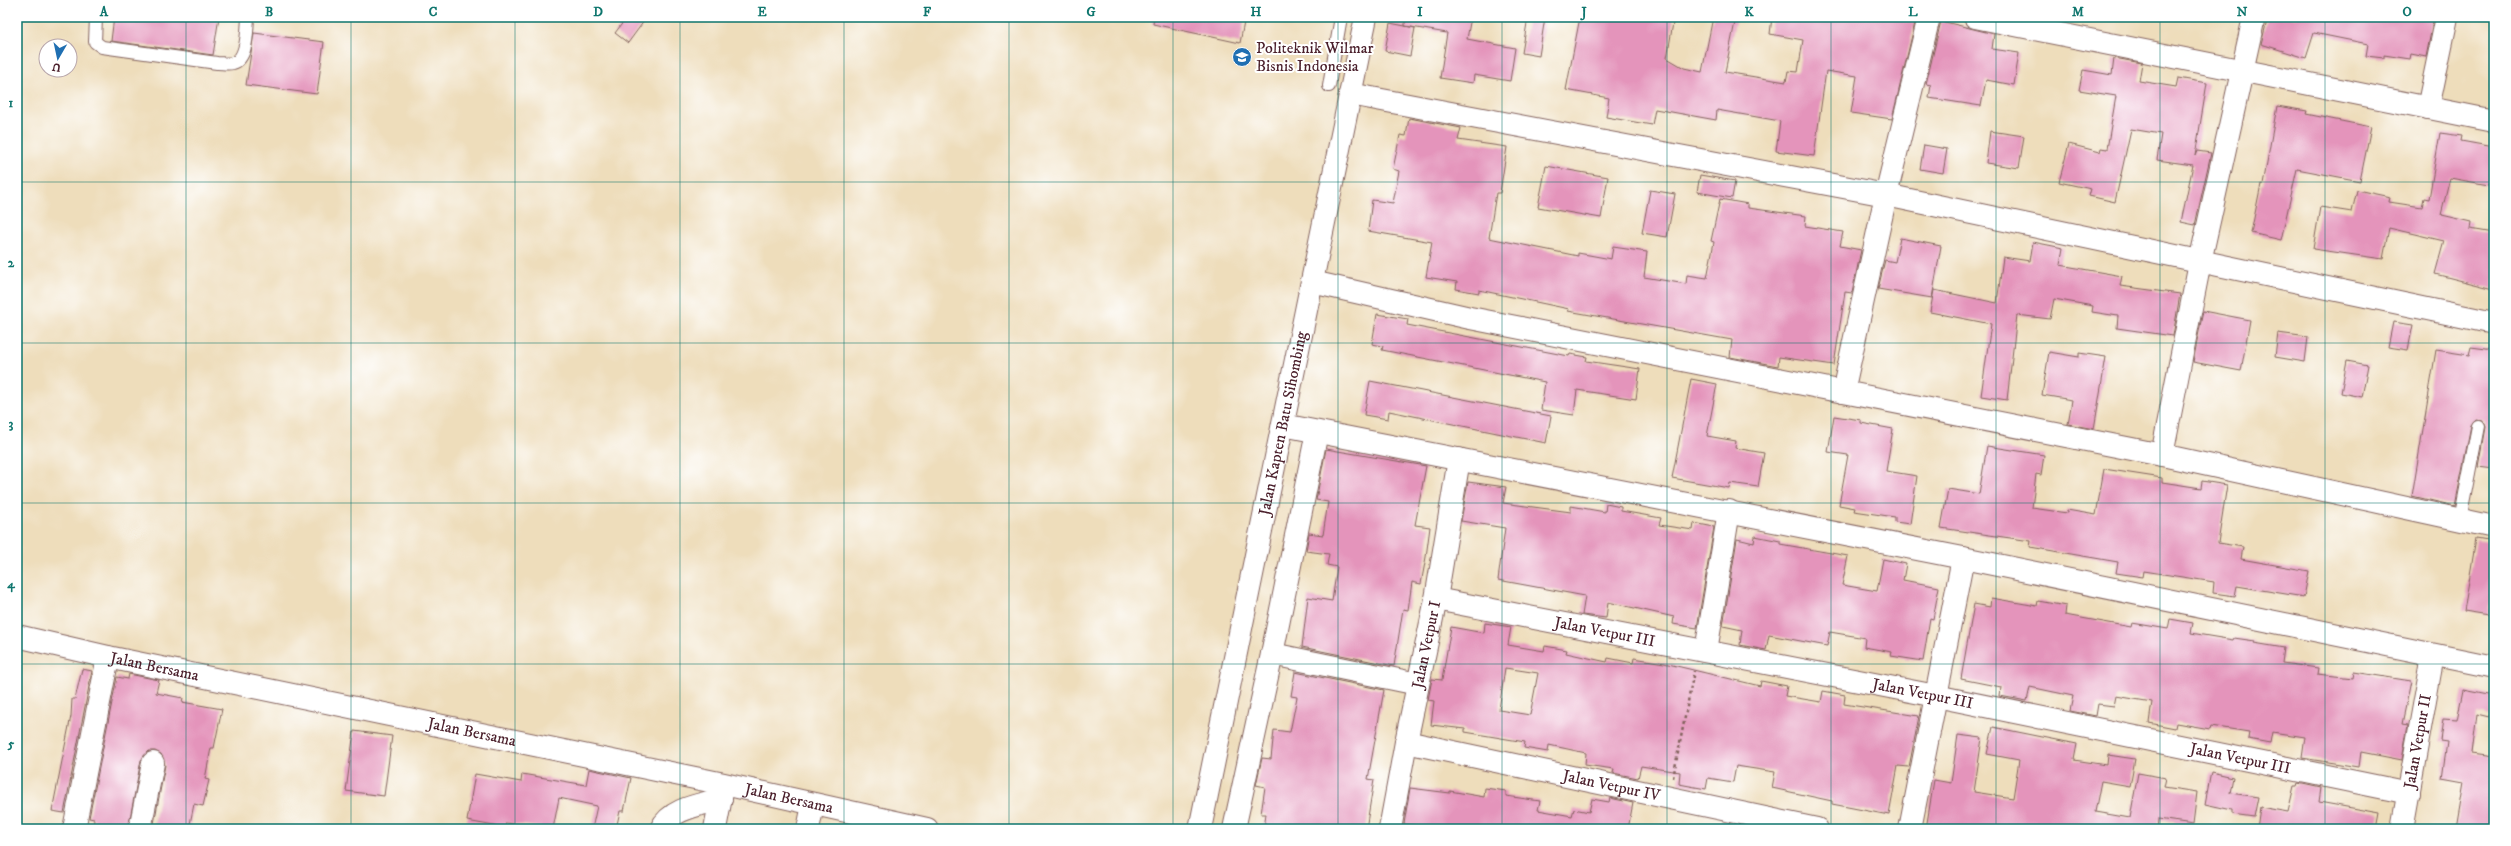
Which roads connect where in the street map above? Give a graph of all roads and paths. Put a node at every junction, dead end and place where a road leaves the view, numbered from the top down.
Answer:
1 (96, 17) edge
2 (248, 17) edge
3 (1341, 17) edge
4 (1366, 17) edge
5 (1929, 17) edge
6 (1975, 17) edge
7 (2254, 17) edge
8 (2447, 17) edge
9 (2243, 71) junction
10 (1329, 86) dead end
11 (1350, 94) junction
12 (2428, 108) junction
13 (2494, 121) edge
14 (1886, 195) junction
15 (2200, 262) junction
16 (1312, 282) junction
17 (2494, 323) edge
18 (1843, 392) junction
19 (1283, 425) junction
20 (2478, 426) dead end
21 (1317, 432) junction
22 (2162, 455) junction
23 (1459, 459) junction
24 (1729, 511) junction
25 (2460, 520) junction
26 (2494, 527) edge
27 (1963, 558) junction
28 (1436, 599) junction
29 (17, 636) edge
30 (1702, 651) junction
31 (1272, 654) junction
32 (2434, 655) junction
33 (108, 657) junction
34 (2494, 667) edge
35 (1418, 684) junction
36 (1936, 696) junction
37 (1406, 742) junction
38 (153, 763) dead end
39 (722, 791) junction
40 (2409, 793) junction
41 (1669, 798) junction
42 (813, 804) junction
43 (904, 827) edge
44 (74, 829) edge
45 (140, 829) edge
46 (661, 829) edge
47 (715, 829) edge
48 (808, 829) edge
49 (927, 829) edge
50 (1200, 829) edge
51 (1234, 829) edge
52 (1390, 829) edge
53 (1817, 829) edge
54 (1910, 829) edge
55 (2402, 829) edge

1 - 2 lane
3 - 10 lane
4 - 11 street, Jalan Kapten Batu Sihombing
5 - 14 street
6 - 9 street
7 - 9 street
8 - 12 street
9 - 12 street
9 - 15 street
11 - 14 street
11 - 16 street, Jalan Kapten Batu Sihombing
12 - 13 street
14 - 15 street
14 - 18 street
15 - 17 street
15 - 22 street
16 - 18 street
16 - 19 street, Jalan Kapten Batu Sihombing
18 - 22 street
19 - 21 street
19 - 50 street, Jalan Kapten Batu Sihombing
20 - 25 lane
21 - 23 street
21 - 31 street
22 - 25 street
23 - 24 street
23 - 28 street, Jalan Vetpur I
24 - 27 street
24 - 30 street
25 - 26 street
27 - 32 street
27 - 36 street
28 - 30 street, Jalan Vetpur III
28 - 35 street, Jalan Vetpur I
29 - 33 street, Jalan Bersama
30 - 36 street, Jalan Vetpur III
30 - 41 path
31 - 35 street
31 - 51 street
32 - 34 street
32 - 40 street, Jalan Vetpur II
33 - 39 street, Jalan Bersama
33 - 44 street
35 - 37 street, Jalan Vetpur I
36 - 40 street, Jalan Vetpur III
36 - 54 street
37 - 41 street, Jalan Vetpur IV
37 - 52 street, Jalan Vetpur I
38 - 45 street
39 - 42 street, Jalan Bersama
39 - 46 street
39 - 47 street
40 - 55 street, Jalan Vetpur II
41 - 53 street, Jalan Vetpur IV
42 - 43 street, Jalan Bersama
42 - 48 street
43 - 49 street, Jalan Bersama

